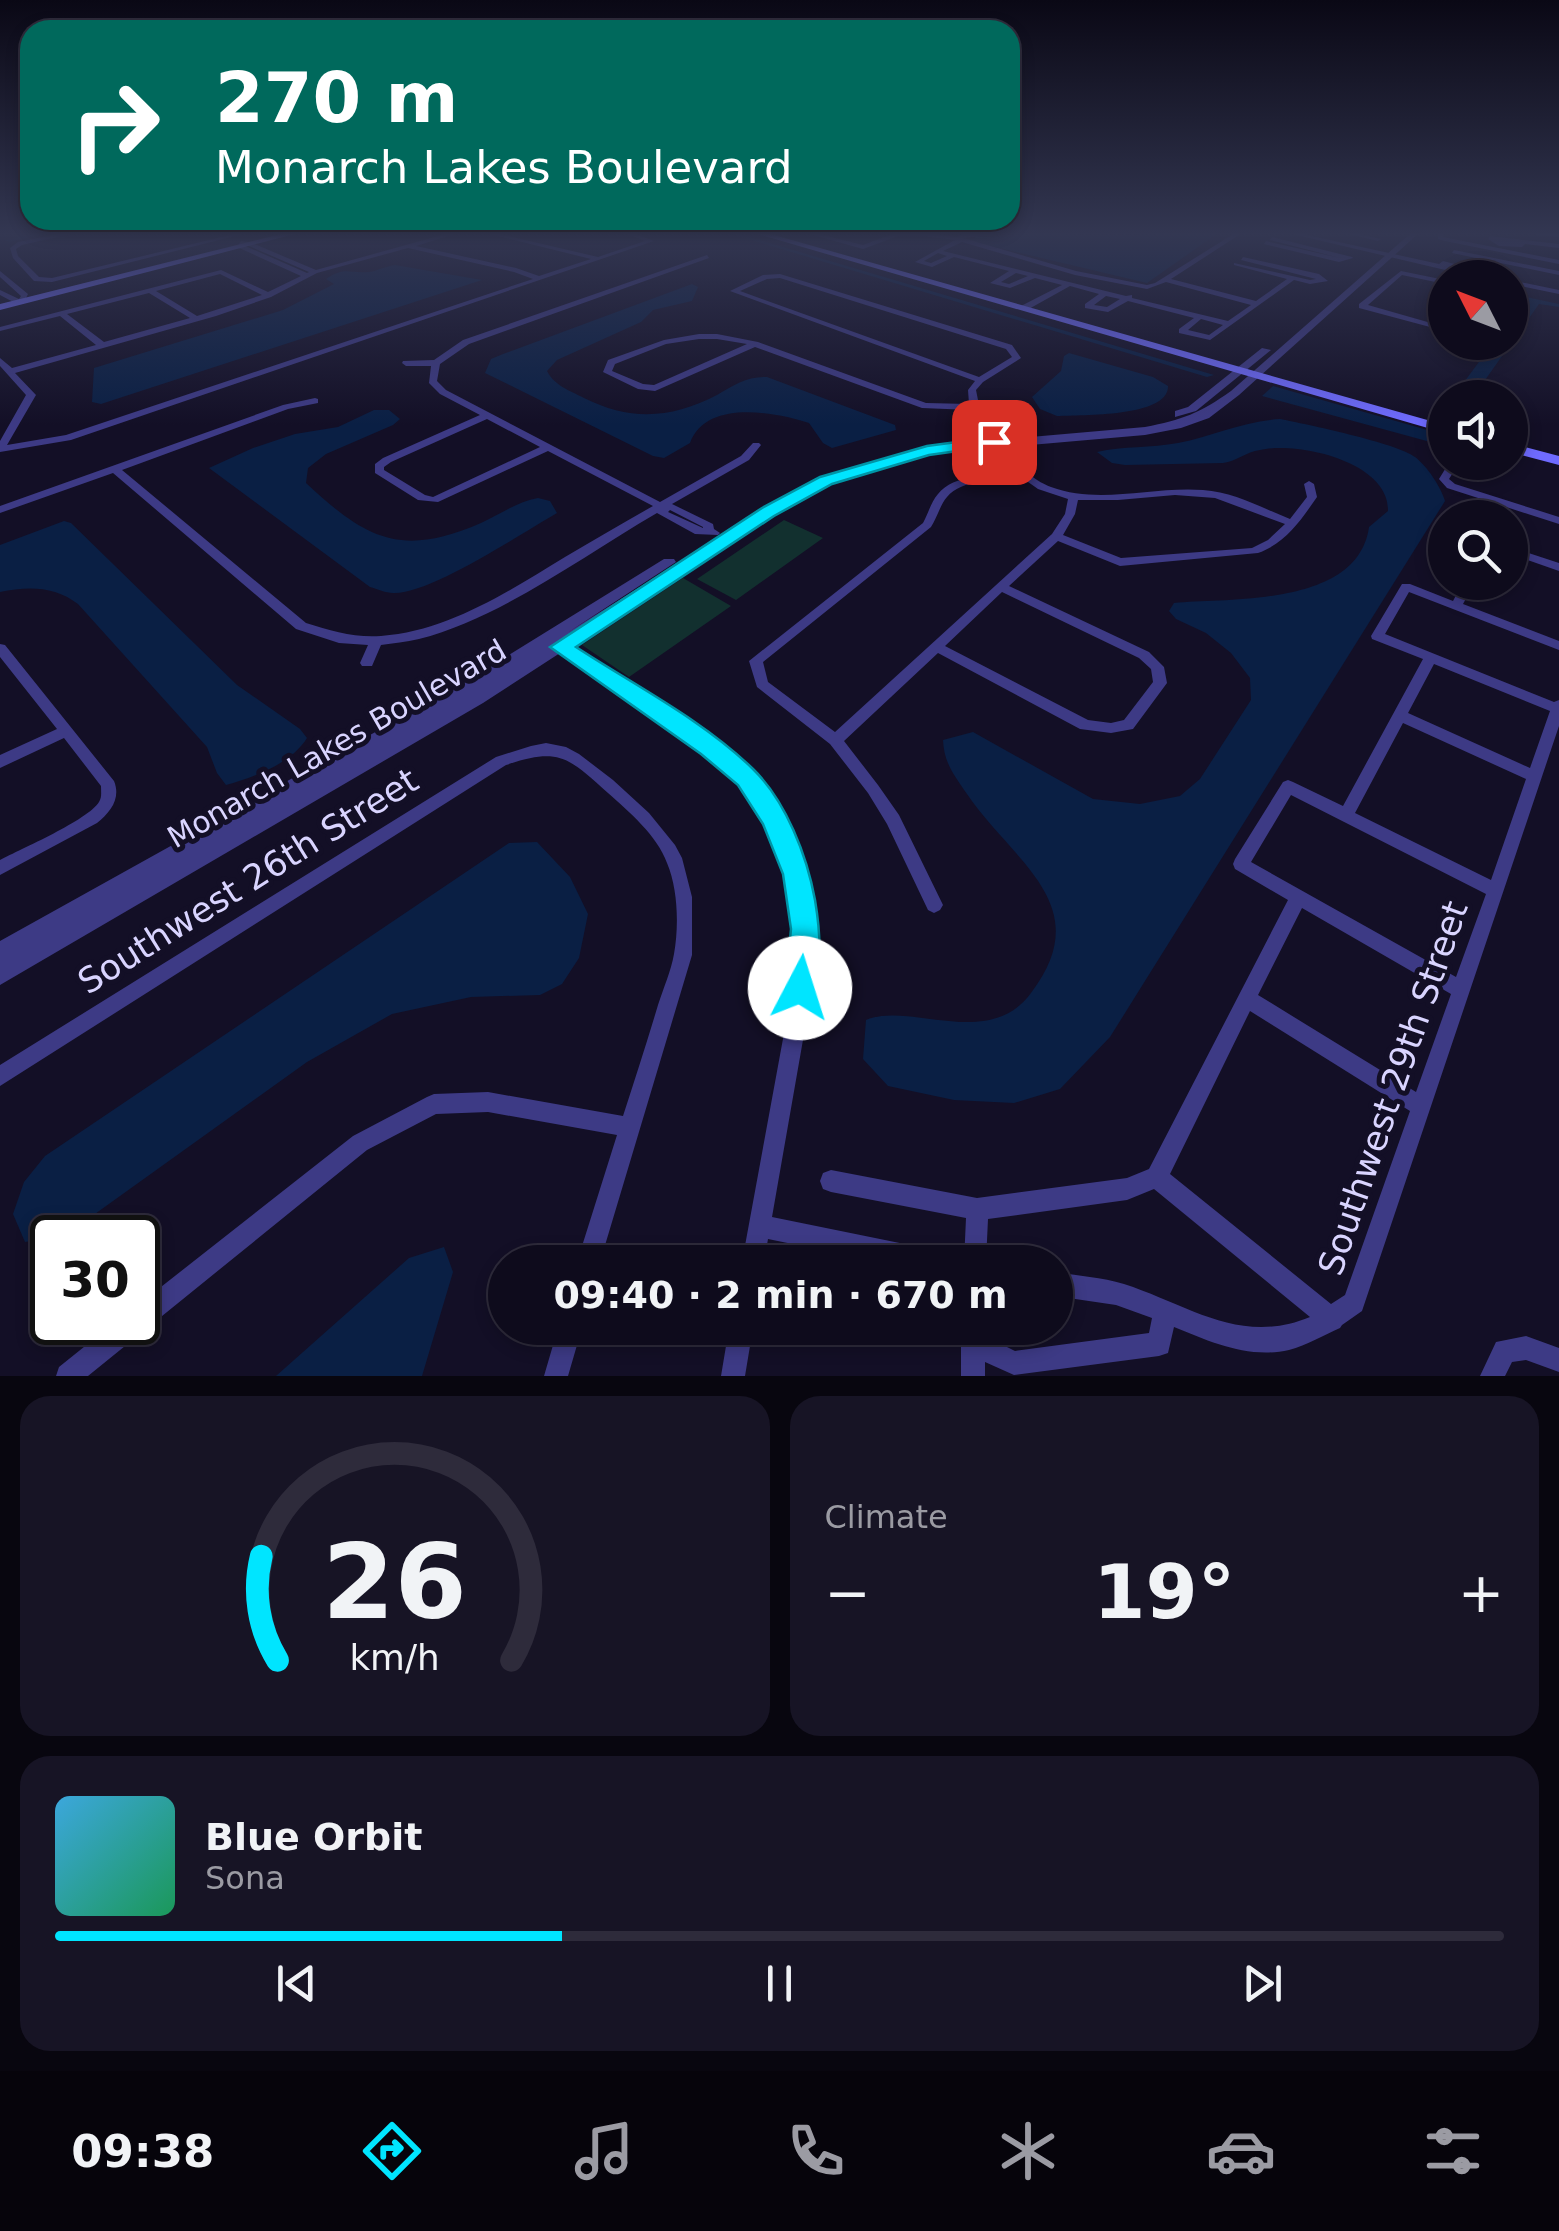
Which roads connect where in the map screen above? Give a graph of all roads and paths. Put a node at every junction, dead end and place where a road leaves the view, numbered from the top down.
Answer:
1 (121, 297) edge
2 (161, 297) edge
3 (261, 297) edge
4 (486, 297) edge
5 (593, 297) edge
6 (751, 297) edge
7 (839, 297) edge
8 (999, 297) edge
9 (1001, 297) edge
10 (1047, 297) edge
11 (1099, 297) edge
12 (1128, 297) joint
13 (1231, 297) edge
14 (1267, 297) edge
15 (1335, 297) edge
16 (1375, 297) edge
17 (1258, 304) junction
18 (1032, 306) junction
19 (61, 313) junction
20 (1201, 316) junction
21 (195, 318) junction
22 (1229, 324) junction
23 (1428, 328) edge
24 (0, 330) edge
25 (755, 344) junction
26 (102, 345) junction
27 (0, 361) edge
28 (406, 363) dead end
29 (436, 363) junction
30 (1252, 369) junction
31 (12, 371) junction
32 (980, 380) junction
33 (315, 400) dead end
34 (977, 407) junction
35 (1428, 414) edge
36 (487, 416) junction
37 (1428, 424) edge
38 (999, 438) junction
39 (1528, 441) edge
40 (756, 445) dead end
41 (548, 448) junction
42 (0, 449) edge
43 (1559, 450) edge
44 (1528, 452) edge
45 (1559, 461) edge
46 (115, 468) junction
47 (1022, 474) junction
48 (1445, 480) edge
49 (1310, 484) dead end
50 (1073, 499) junction
51 (1495, 500) edge
52 (662, 507) junction
53 (0, 510) edge
54 (1528, 511) edge
55 (1559, 521) edge
56 (1292, 524) junction
57 (711, 532) junction
58 (1056, 536) junction
59 (1528, 556) edge
60 (1559, 567) edge
61 (1001, 587) junction
62 (1459, 600) edge
63 (1456, 606) junction
64 (376, 640) junction
65 (555, 642) junction
66 (1559, 646) edge
67 (938, 647) junction
68 (0, 648) edge
69 (1430, 658) junction
70 (367, 664) dead end
71 (1558, 707) edge
72 (1399, 716) junction
73 (66, 731) junction
74 (836, 740) junction
75 (0, 762) edge
76 (1533, 776) junction
77 (1346, 815) junction
78 (0, 868) edge
79 (1494, 890) junction
80 (1298, 898) junction
81 (934, 905) dead end
82 (0, 952) edge
83 (0, 974) edge
84 (1459, 989) junction
85 (1249, 1000) junction
86 (0, 1076) edge
87 (1421, 1106) junction
88 (629, 1128) junction
89 (1157, 1178) junction
90 (831, 1182) dead end
91 (977, 1210) junction
92 (759, 1226) junction
93 (594, 1245) edge
94 (756, 1245) edge
95 (809, 1245) edge
96 (976, 1245) edge
97 (1073, 1287) edge
98 (160, 1303) edge
99 (1165, 1311) junction
100 (1332, 1320) junction
101 (107, 1345) edge
102 (565, 1345) edge
103 (738, 1345) edge
104 (973, 1345) edge
105 (988, 1345) edge
106 (1559, 1360) edge
107 (68, 1376) edge
108 (556, 1376) edge
109 (732, 1376) edge
110 (973, 1376) edge
111 (1492, 1376) edge

1 - 19 street
2 - 21 street
3 - 21 street
4 - 42 street
5 - 29 street
6 - 32 street
7 - 32 street
8 - 18 main road
9 - 18 main road
10 - 18 street
11 - 12 street
12 - 20 street
13 - 17 street
14 - 17 street
15 - 30 street, Monarch Lakes Boulevard
16 - 23 street
17 - 22 street
18 - 30 main road
19 - 24 street
19 - 26 street
20 - 22 street
20 - 22 street
21 - 26 street
25 - 25 street
25 - 34 street
26 - 31 street
27 - 31 street
28 - 29 street
29 - 36 street
30 - 35 main road
30 - 37 main road
30 - 38 street, Monarch Lakes Boulevard
31 - 42 street
32 - 34 street
33 - 46 street
34 - 38 street
36 - 41 street
36 - 41 street
38 - 47 street
38 - 57 street, Monarch Lakes Boulevard
38 - 65 street, Monarch Lakes Boulevard
39 - 43 main road
40 - 52 street
41 - 52 street
44 - 45 main road
46 - 53 street
46 - 64 street
47 - 50 street
47 - 74 street
48 - 51 street
49 - 56 street
50 - 56 street
50 - 58 street
52 - 57 street
52 - 64 street
54 - 55 street
56 - 58 street
57 - 65 street, Monarch Lakes Boulevard
58 - 61 street
59 - 60 street
61 - 67 street
61 - 67 street
62 - 63 street
63 - 66 street
63 - 69 street
64 - 70 street
65 - 82 street, Monarch Lakes Boulevard
65 - 83 street, Monarch Lakes Boulevard
65 - 92 street
67 - 74 street
68 - 73 street
69 - 71 street
69 - 72 street
71 - 76 street, Southwest 29th Street
72 - 76 street
72 - 77 street
73 - 75 street
73 - 78 street
74 - 81 street
76 - 79 street, Southwest 29th Street
77 - 79 street
77 - 80 street
79 - 84 street, Southwest 29th Street
80 - 84 street
80 - 85 street
84 - 87 street, Southwest 29th Street
85 - 87 street
85 - 89 street
86 - 88 street, Southwest 26th Street
87 - 100 street, Southwest 29th Street
88 - 93 street
88 - 98 street
89 - 91 street
89 - 100 street
90 - 91 street
91 - 96 street
92 - 94 street
92 - 95 street
97 - 99 street, Southwest 29th Street
99 - 100 street, Southwest 29th Street
99 - 105 street
101 - 107 street
102 - 108 street
103 - 109 street
104 - 110 street
106 - 111 street

